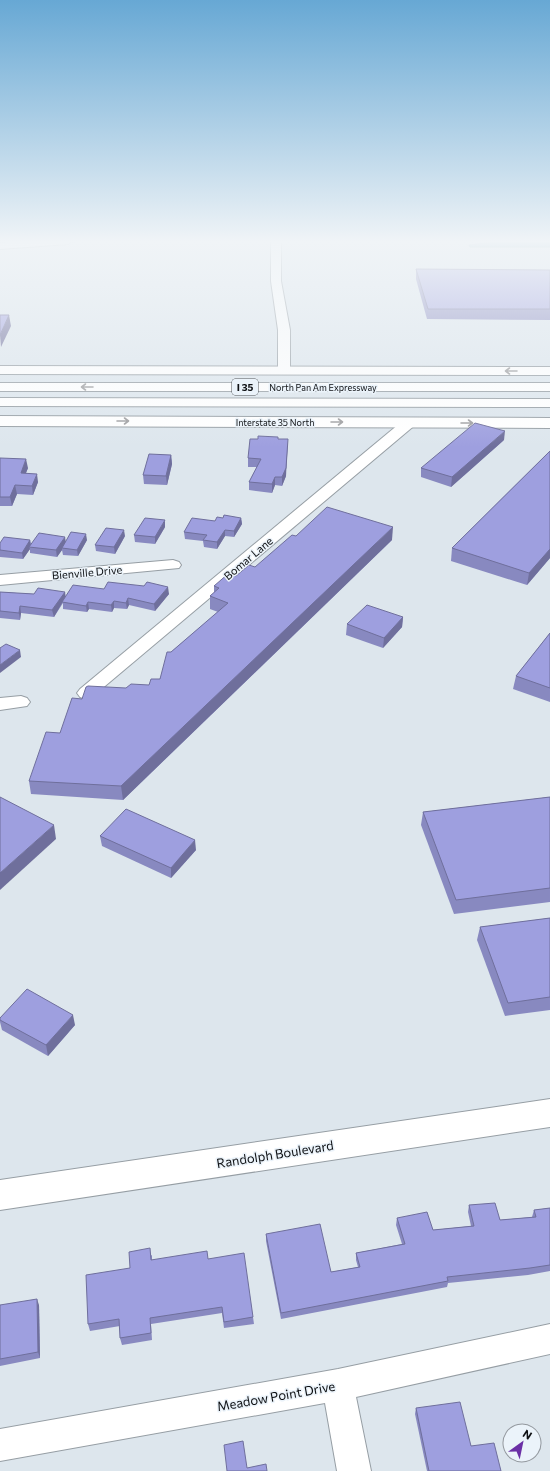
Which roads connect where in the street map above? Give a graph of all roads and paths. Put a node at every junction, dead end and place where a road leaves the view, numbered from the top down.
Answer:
1 (281, 310) edge
2 (0, 370) edge
3 (284, 371) junction
4 (550, 371) edge
5 (0, 374) edge
6 (0, 387) edge
7 (490, 387) junction
8 (547, 387) edge
9 (0, 402) edge
10 (486, 403) junction
11 (550, 404) edge
12 (0, 414) edge
13 (0, 421) edge
14 (410, 422) junction
15 (550, 423) edge
16 (174, 565) dead end
17 (0, 580) edge
18 (86, 693) edge
19 (21, 702) dead end
20 (0, 704) edge
21 (550, 1112) edge
22 (0, 1195) edge
23 (550, 1339) edge
24 (338, 1385) junction
25 (0, 1445) edge
26 (354, 1471) edge

1 - 3 street
2 - 3 main road
4 -> 3 main road
5 - 7 main road
7 -> 6 main road, North Pan Am Expressway / I 35
7 - 8 main road, North Pan Am Expressway / I 35
9 - 10 main road, North Pan Am Expressway / I 35
10 - 11 main road, North Pan Am Expressway / I 35
10 - 12 main road
13 -> 14 main road, Interstate 35 North
14 -> 15 main road, Interstate 35 North
14 - 18 street, Bomar Lane
16 - 17 street, Bienville Drive
19 - 20 street
21 - 22 main road, Randolph Boulevard
23 - 24 street, Meadow Point Drive
24 - 25 street, Meadow Point Drive
24 - 26 street

